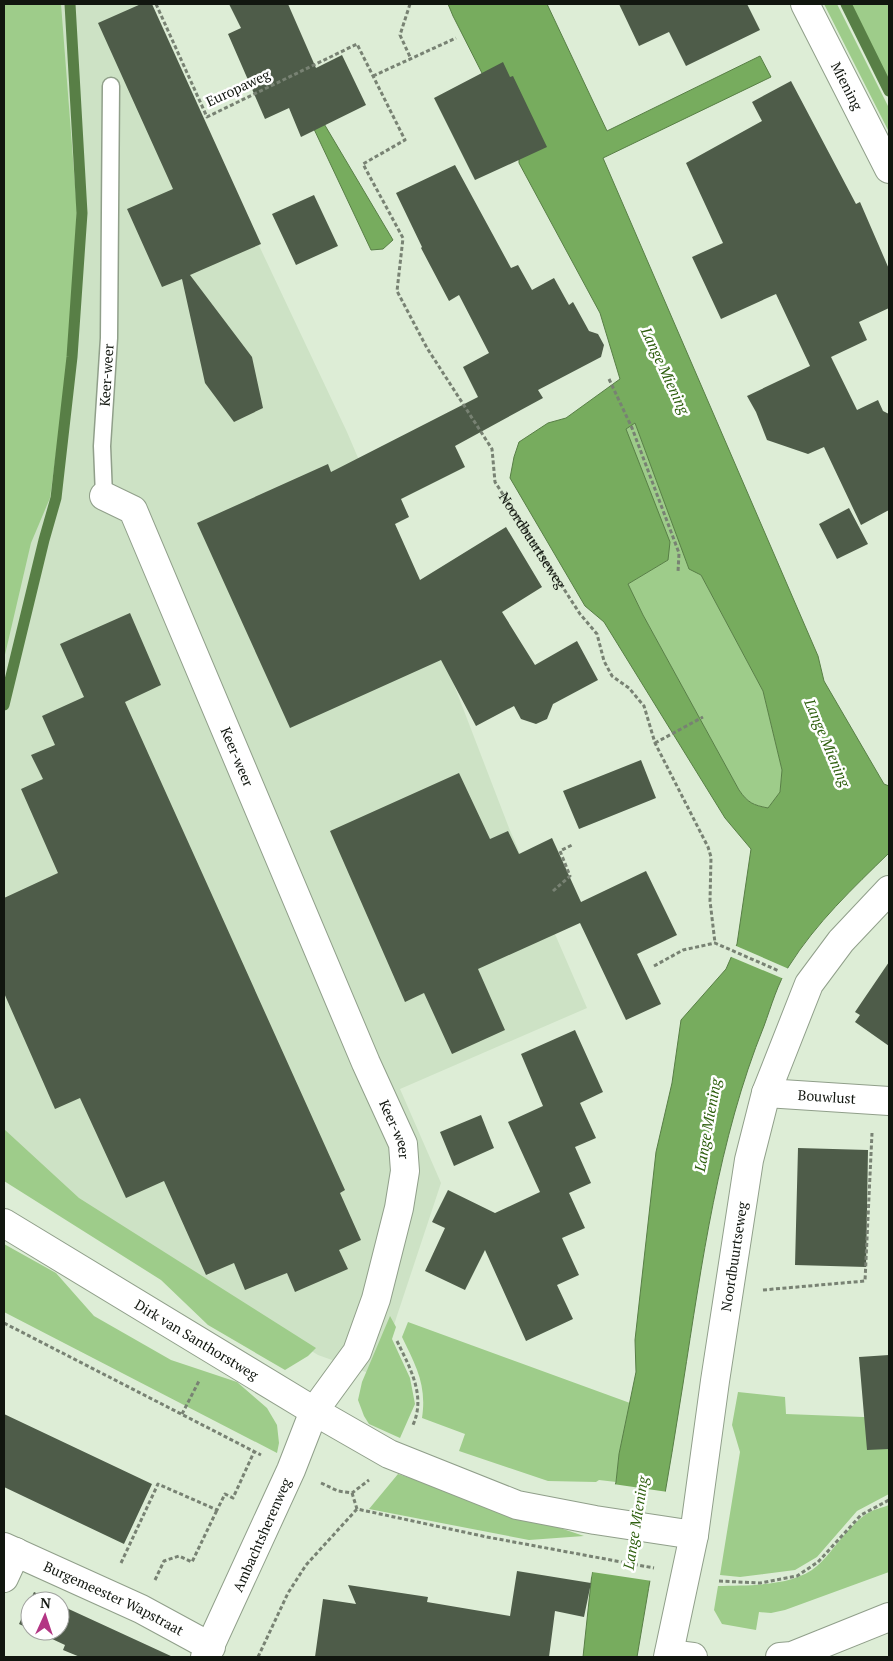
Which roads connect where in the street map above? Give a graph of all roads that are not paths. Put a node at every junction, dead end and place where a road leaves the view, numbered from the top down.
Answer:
1 (805, 4) edge
2 (111, 86) dead end
3 (889, 169) edge
4 (104, 496) joint
5 (889, 890) edge
6 (766, 1093) junction
7 (881, 1101) edge
8 (4, 1223) edge
9 (314, 1411) junction
10 (684, 1534) junction
11 (10, 1550) edge
12 (4, 1578) edge
13 (889, 1617) edge
14 (208, 1652) edge
15 (676, 1656) edge
16 (780, 1657) edge

1 - 3 street, Miening
2 - 4 lane, Keer-weer
4 - 9 street, Keer-weer
5 - 6 street, Noordbuurtseweg
6 - 7 street, Bouwlust
6 - 10 street, Noordbuurtseweg
8 - 9 street, Dirk van Santhorstweg
9 - 10 street, Dirk van Santhorstweg
9 - 14 street, Ambachtsherenweg
10 - 15 street, Noordbuurtseweg
11 - 12 street, Burgemeester Wapstraat
11 - 14 street, Burgemeester Wapstraat
13 - 16 street

